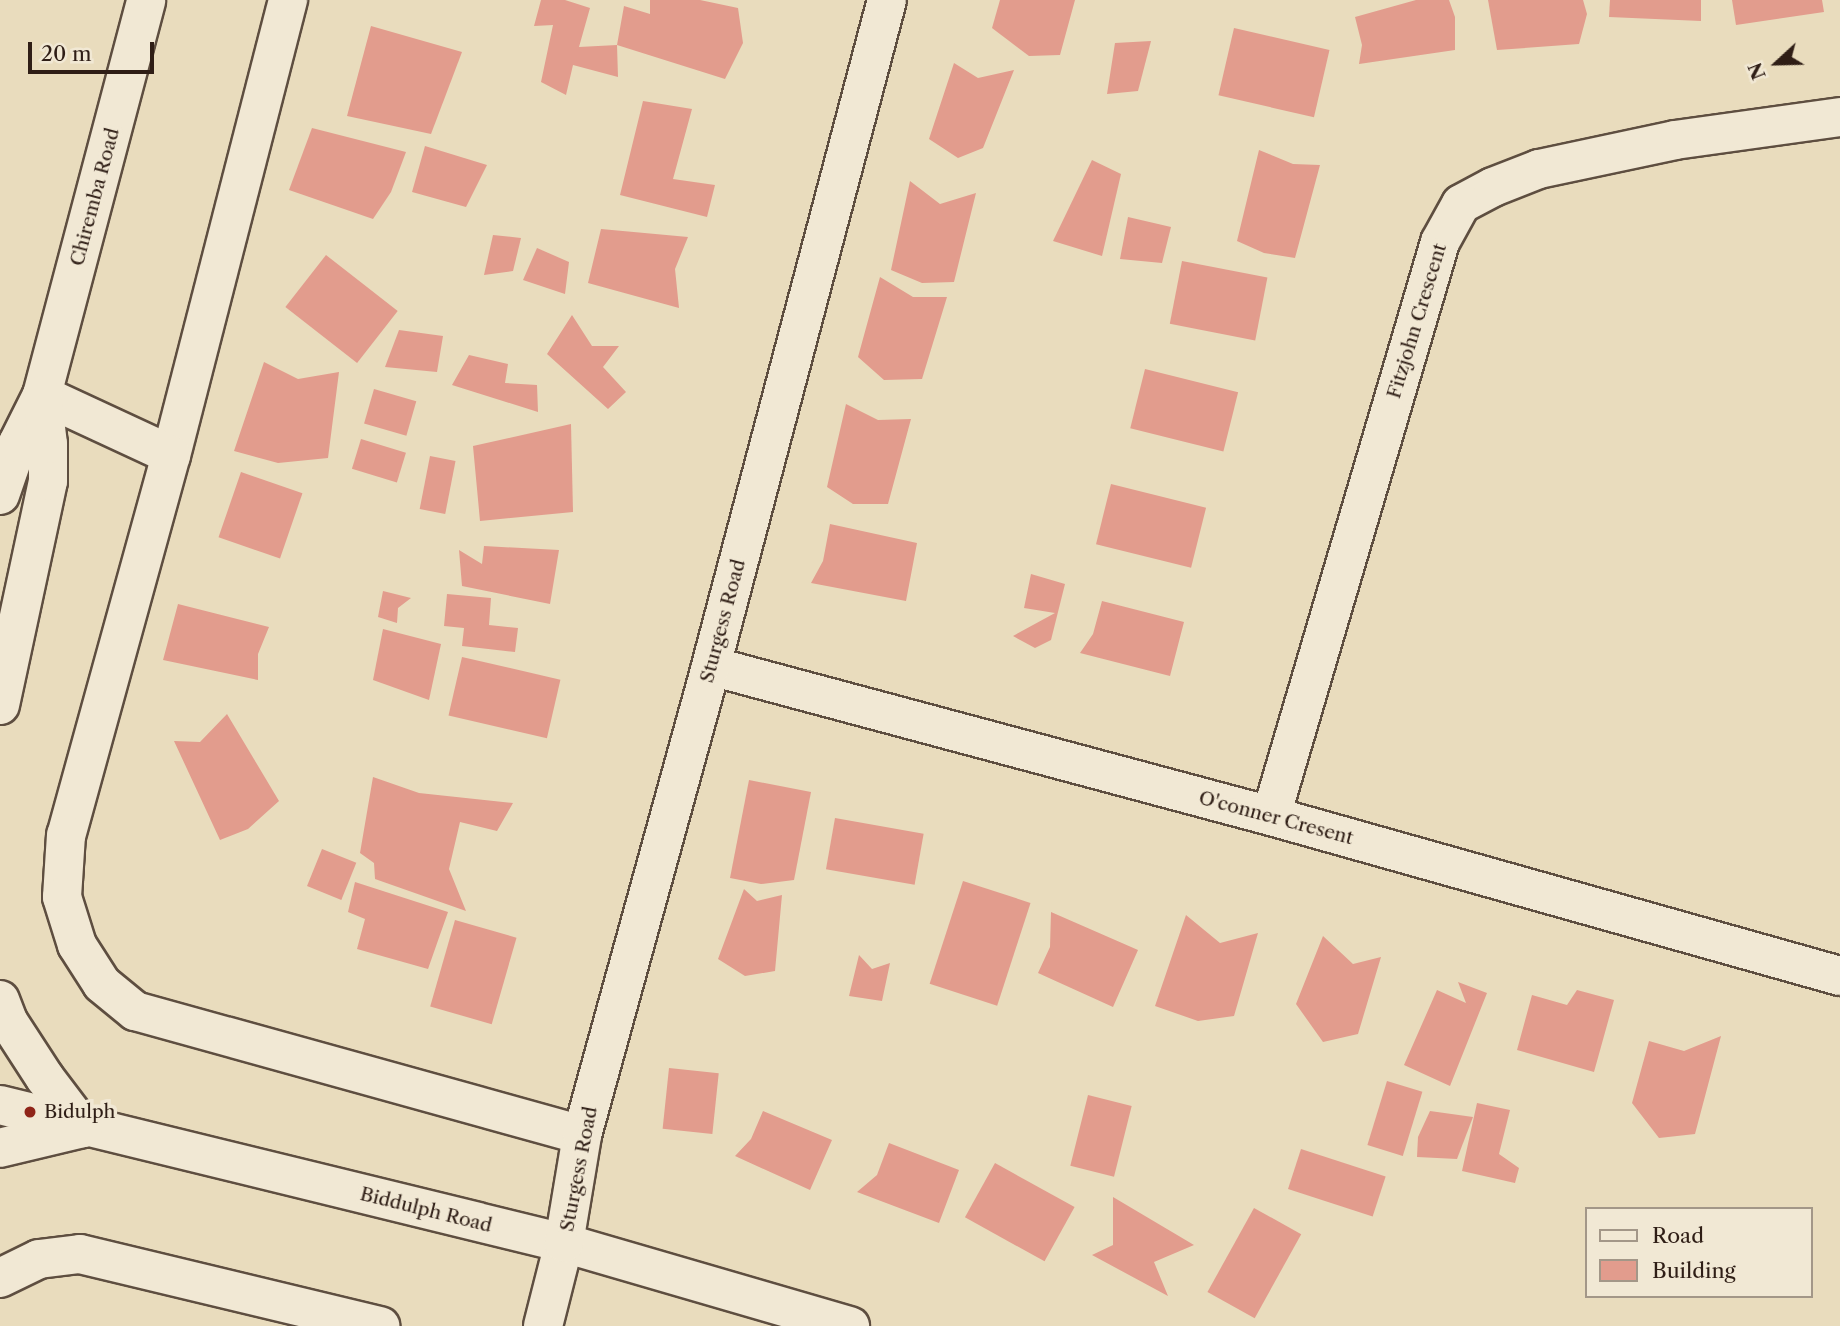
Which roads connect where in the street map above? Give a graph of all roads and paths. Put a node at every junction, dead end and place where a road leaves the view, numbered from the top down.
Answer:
1 (146, 0) edge
2 (288, 0) edge
3 (887, 0) edge
4 (1840, 117) edge
5 (42, 395) junction
6 (171, 455) junction
7 (0, 495) edge
8 (711, 666) junction
9 (0, 705) edge
10 (1271, 816) junction
11 (1840, 976) edge
12 (0, 1000) edge
13 (0, 1105) edge
14 (83, 1128) junction
15 (582, 1135) junction
16 (0, 1148) edge
17 (564, 1243) junction
18 (0, 1278) edge
19 (380, 1326) edge
20 (542, 1326) edge
21 (850, 1326) edge

1 - 5 street, Chiremba Road
2 - 6 street
3 - 8 street, Sturgess Road
4 - 10 street, Fitzjohn Crescent
5 - 6 street
5 - 7 street, Chiremba Road
5 - 9 street, Chiremba Road
6 - 15 street
8 - 10 street, O'conner Cresent
8 - 15 street, Sturgess Road
10 - 11 street, O'conner Cresent
12 - 14 street
13 - 14 street, Biddulph Road
14 - 16 street
14 - 17 street, Biddulph Road
15 - 17 street, Sturgess Road
17 - 20 street, Sturgess Road
17 - 21 street, Biddulph Road
18 - 19 street

